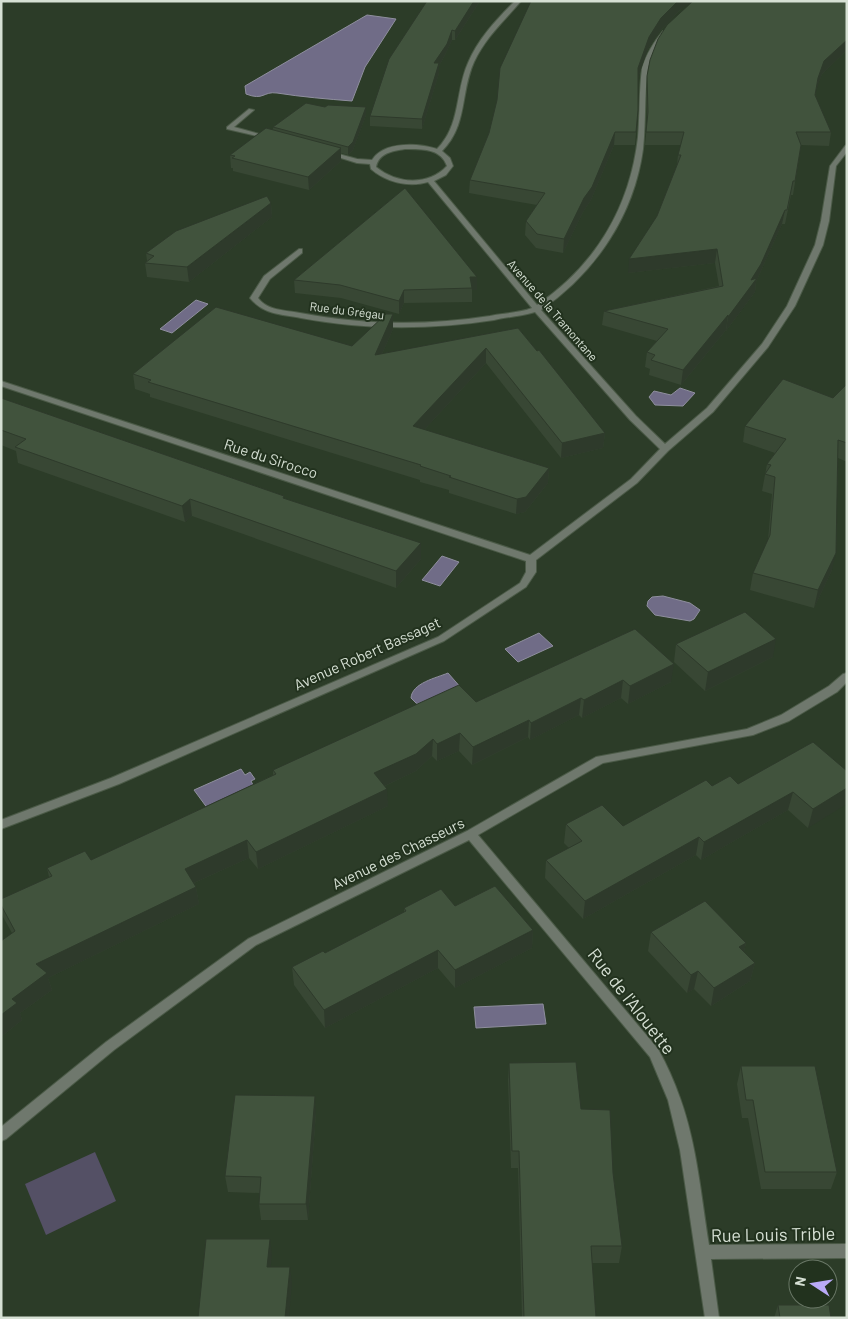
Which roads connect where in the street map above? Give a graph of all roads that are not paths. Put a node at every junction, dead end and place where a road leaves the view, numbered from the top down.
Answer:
1 (518, 1) edge
2 (672, 24) edge
3 (251, 110) dead end
4 (274, 140) edge
5 (847, 147) edge
6 (319, 151) edge
7 (438, 152) junction
8 (374, 162) junction
9 (430, 180) junction
10 (299, 251) dead end
11 (537, 309) junction
12 (1, 383) edge
13 (665, 449) junction
14 (531, 559) junction
15 (847, 676) edge
16 (1, 825) edge
17 (471, 834) junction
18 (1, 1135) edge
19 (847, 1251) edge
20 (703, 1252) junction
21 (712, 1318) edge

1 - 7 street
2 - 11 street
3 - 4 street
5 - 13 street
6 - 8 street
7 - 8 street
7 - 9 street
8 - 9 street
9 - 11 street, Avenue de la Tramontane
10 - 11 street, Rue du Grégau
11 - 13 street, Avenue de la Tramontane
12 - 14 street, Rue du Sirocco
13 - 14 street
14 - 16 street, Avenue Robert Bassaget
15 - 17 street, Avenue des Chasseurs
17 - 18 street, Avenue des Chasseurs
17 - 20 street, Rue de l'Alouette
19 - 20 street, Rue Louis Trible
20 - 21 street, Rue Louis Trible

